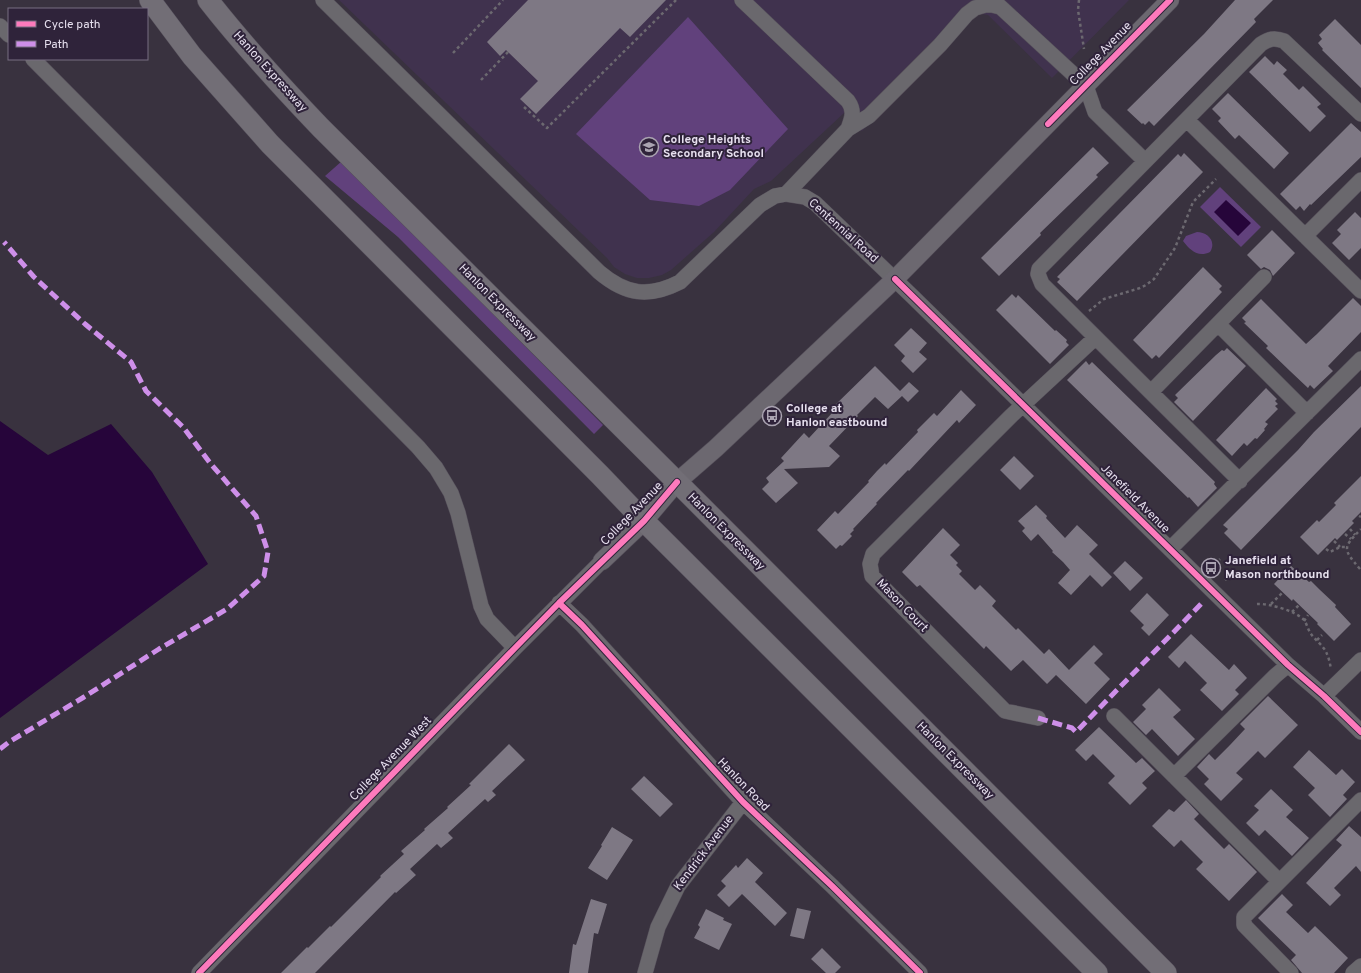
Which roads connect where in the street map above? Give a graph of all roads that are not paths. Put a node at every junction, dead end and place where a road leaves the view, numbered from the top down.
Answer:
1 (150, 0) edge
2 (208, 0) edge
3 (323, 0) edge
4 (742, 0) edge
5 (1170, 0) edge
6 (1000, 2) edge
7 (0, 26) edge
8 (8, 34) edge
9 (34, 60) edge
10 (1086, 86) junction
11 (1361, 114) edge
12 (1187, 120) junction
13 (848, 129) junction
14 (1145, 161) junction
15 (1361, 180) edge
16 (786, 194) junction
17 (1305, 236) junction
18 (1264, 277) dead end
19 (895, 279) junction
20 (1361, 291) edge
21 (1218, 324) junction
22 (1095, 338) junction
23 (1361, 359) edge
24 (1151, 392) junction
25 (1023, 404) junction
26 (1307, 413) junction
27 (1240, 481) junction
28 (677, 482) junction
29 (644, 521) junction
30 (1170, 549) junction
31 (602, 561) joint
32 (559, 603) junction
33 (515, 648) junction
34 (1361, 660) edge
35 (1288, 665) junction
36 (1324, 696) junction
37 (1114, 716) dead end
38 (1038, 718) dead end
39 (1361, 732) edge
40 (1174, 776) junction
41 (1361, 800) edge
42 (743, 802) junction
43 (1279, 881) junction
44 (1361, 966) edge
45 (198, 973) edge
46 (645, 973) edge
47 (920, 973) edge
48 (1097, 973) edge
49 (1166, 973) edge
50 (1291, 973) edge
51 (1353, 973) edge

1 - 29 highway
2 - 28 highway, Hanlon Expressway
3 - 16 street
4 - 13 street
5 - 10 main road, College Avenue
6 - 10 street
6 - 13 street
7 - 8 street
9 - 33 street
10 - 14 street
10 - 19 main road, College Avenue
11 - 12 street
12 - 14 street
12 - 17 street
13 - 16 street
14 - 22 street
15 - 17 street
16 - 19 street, Centennial Road
17 - 20 street
18 - 21 street
19 - 25 street, Janefield Avenue
19 - 28 main road, College Avenue
21 - 24 street
21 - 26 street
22 - 24 street
22 - 25 street, Mason Court
23 - 26 street
24 - 27 street
25 - 30 street, Janefield Avenue
25 - 38 street, Mason Court
26 - 27 street
27 - 30 street
28 - 29 main road, College Avenue
28 - 49 highway, Hanlon Expressway
29 - 31 main road, College Avenue
29 - 48 highway
30 - 35 street, Janefield Avenue
31 - 32 street, College Avenue West
32 - 33 street, College Avenue West
32 - 42 street, Hanlon Road
33 - 45 street, College Avenue West
34 - 36 street
35 - 36 street, Janefield Avenue
35 - 40 street
36 - 39 street, Janefield Avenue
37 - 40 street
40 - 43 street
41 - 43 street
42 - 46 street, Kendrick Avenue
42 - 47 street, Hanlon Road
43 - 50 street
44 - 51 street

